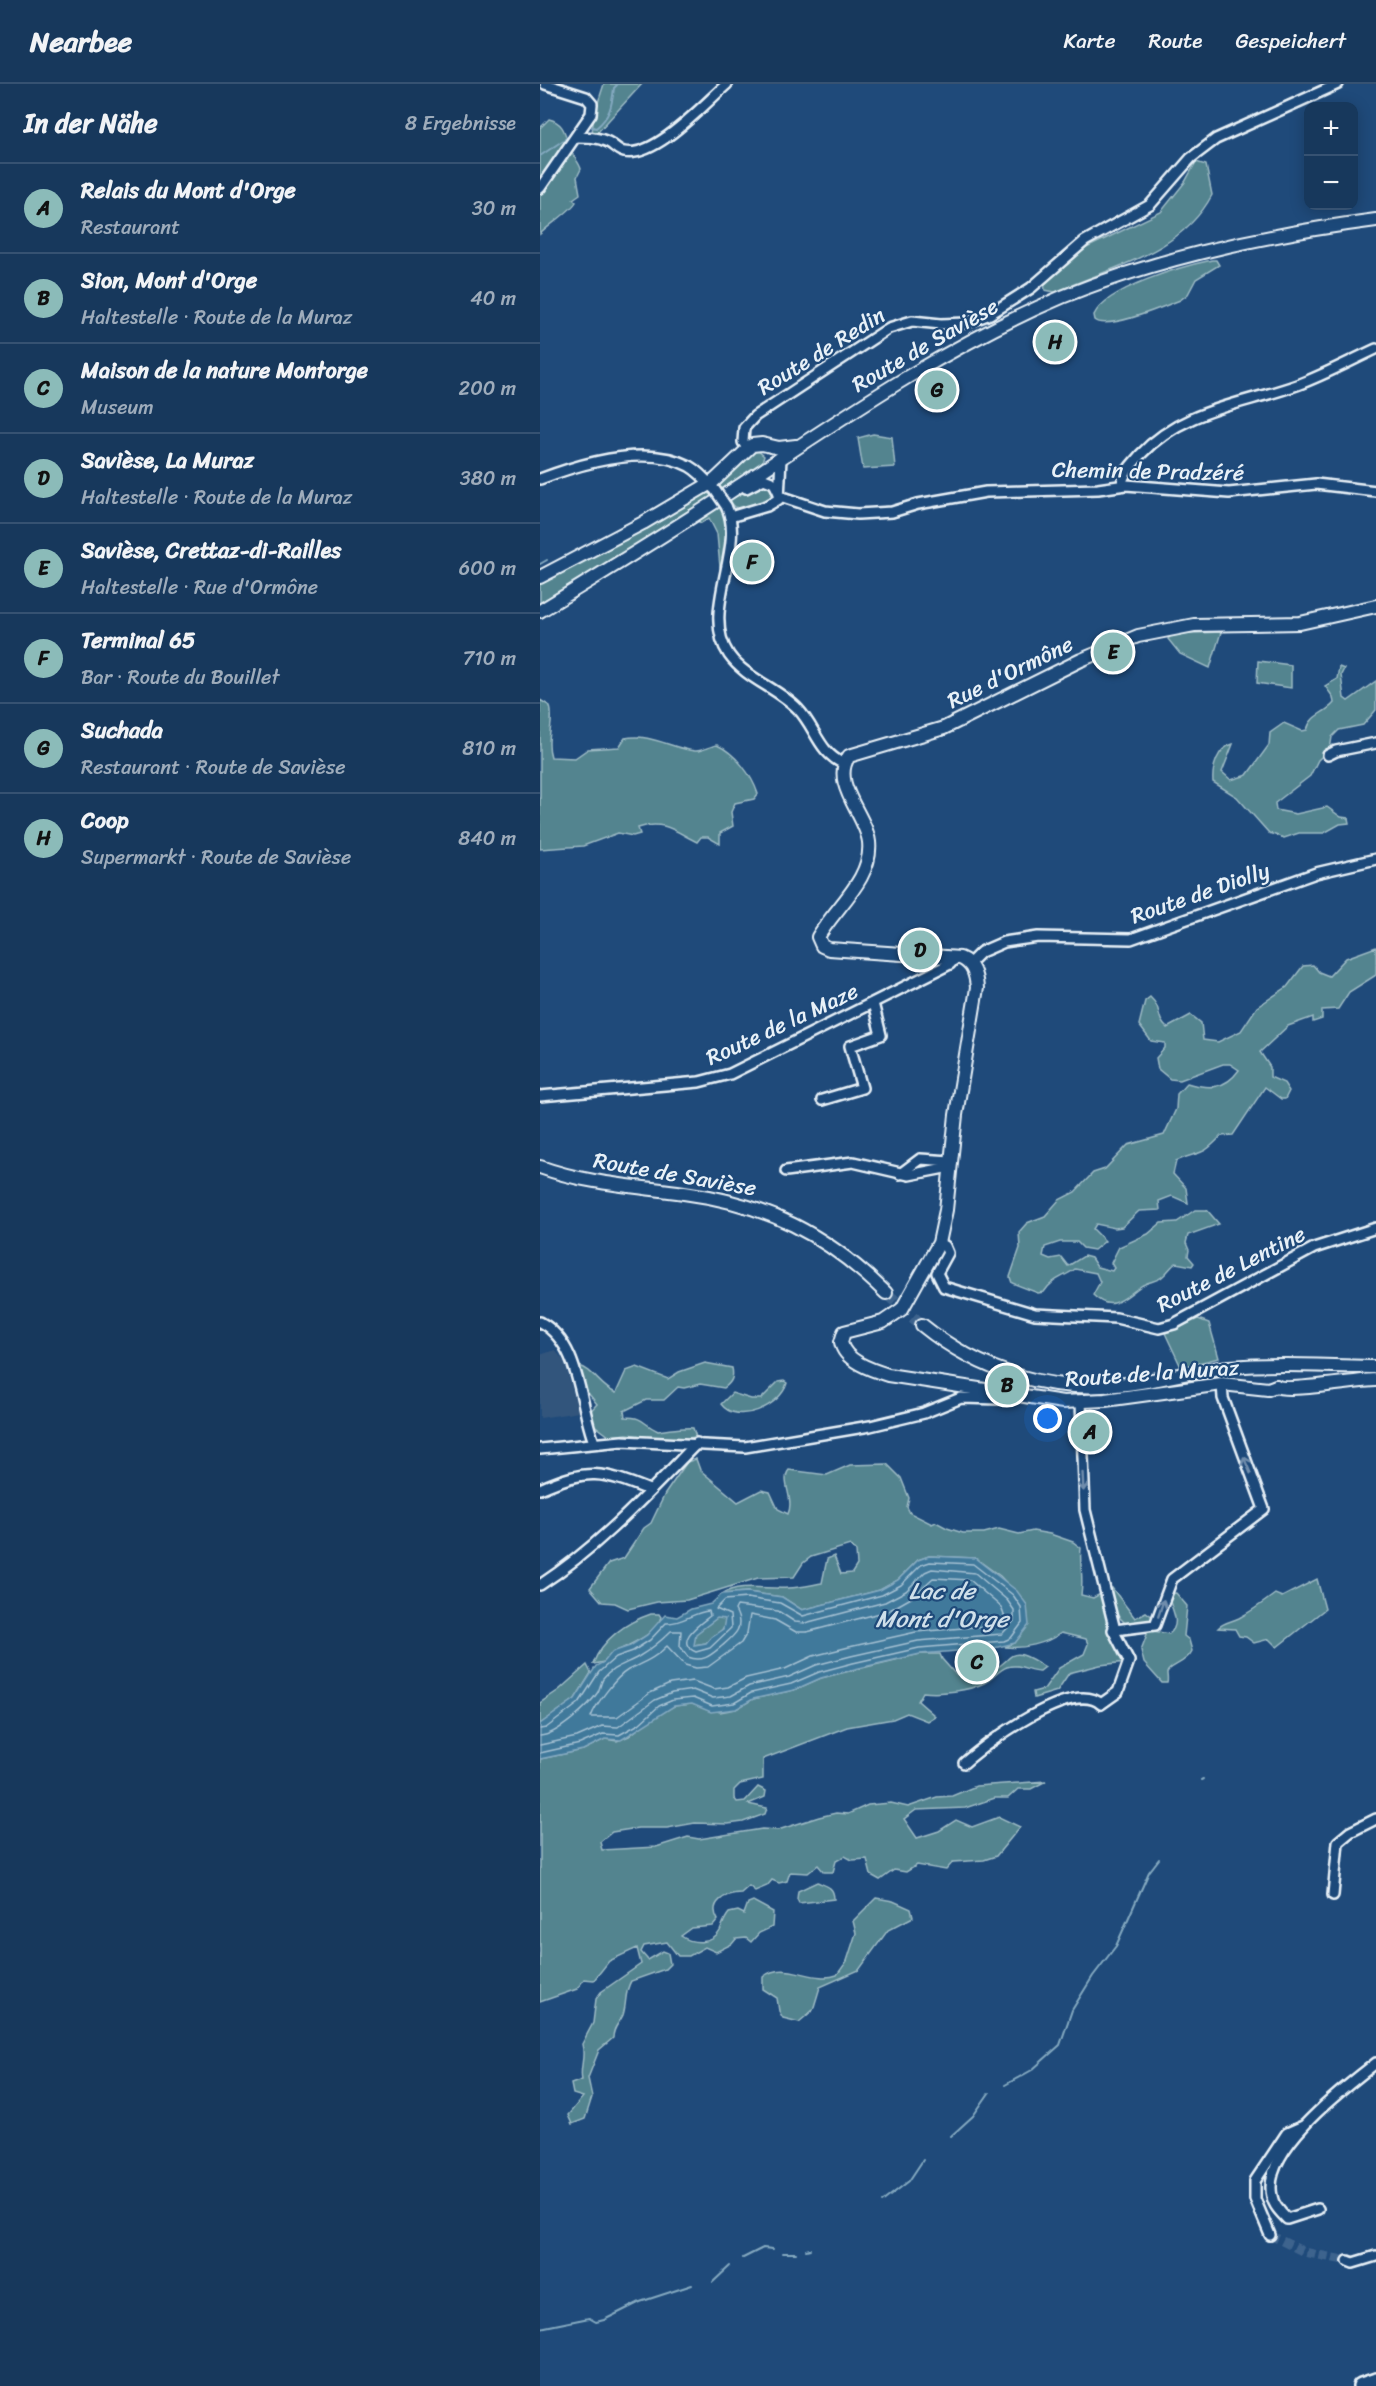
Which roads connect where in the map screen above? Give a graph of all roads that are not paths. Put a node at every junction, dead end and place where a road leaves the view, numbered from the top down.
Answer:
1 (545, 84) edge
2 (727, 84) edge
3 (1338, 84) edge
4 (576, 137) junction
5 (540, 188) edge
6 (1376, 220) edge
7 (1376, 349) edge
8 (801, 445) junction
9 (747, 448) junction
10 (781, 458) junction
11 (766, 468) junction
12 (540, 479) edge
13 (1122, 485) junction
14 (712, 487) junction
15 (730, 492) junction
16 (1376, 492) edge
17 (780, 496) junction
18 (730, 517) junction
19 (540, 577) edge
20 (1376, 606) edge
21 (540, 611) edge
22 (1376, 743) edge
23 (1328, 755) dead end
24 (844, 764) junction
25 (1376, 858) edge
26 (956, 957) junction
27 (969, 963) junction
28 (873, 1003) junction
29 (540, 1095) edge
30 (822, 1100) dead end
31 (950, 1164) junction
32 (540, 1167) edge
33 (786, 1172) dead end
34 (900, 1174) junction
35 (1376, 1227) edge
36 (939, 1243) junction
37 (886, 1293) tunnel mouth
38 (540, 1322) edge
39 (922, 1325) tunnel mouth
40 (1275, 1365) junction
41 (1376, 1367) edge
42 (1376, 1380) edge
43 (1222, 1384) junction
44 (1276, 1386) junction
45 (1005, 1393) junction
46 (1081, 1402) junction
47 (594, 1442) junction
48 (697, 1443) junction
49 (540, 1449) edge
50 (540, 1489) edge
51 (649, 1490) junction
52 (540, 1586) edge
53 (1114, 1630) junction
54 (964, 1763) dead end
55 (1376, 1819) edge
56 (1333, 1895) dead end
57 (1376, 2063) edge
58 (1305, 2125) junction
59 (1318, 2209) dead end
60 (1270, 2235) tunnel mouth
61 (1376, 2256) edge
62 (1347, 2261) tunnel mouth
63 (1376, 2381) edge
64 (1361, 2386) edge

1 - 4 street
2 - 4 street
3 - 9 street, Route de Redin
4 - 5 street
6 - 8 street, Route de Savièse
7 - 13 street
8 - 9 street
8 - 10 street, Route de Savièse
9 - 11 street
9 - 14 street
10 - 11 street, Route de Savièse
10 - 17 street
11 - 15 street, Route de Savièse
12 - 14 street
13 - 16 street, Chemin de Pradzéré
13 - 17 street, Chemin de Pradzéré
14 - 18 street, bridge
14 - 19 street
15 - 17 street, Chemin de Pradzéré
15 - 21 street, Route de Savièse
17 - 18 street
18 - 24 street
20 - 24 street, Rue d'Ormône
22 - 23 street
24 - 26 street
25 - 27 street, Route de Diolly
26 - 27 street
26 - 28 street, Route de la Maze
27 - 31 street, Route de la Muraz
28 - 29 street, Route de la Maze
28 - 30 street
31 - 34 street
31 - 34 street
31 - 36 street, Route de la Muraz
32 - 37 street, Route de Savièse
33 - 34 street
35 - 36 street, Route de Lentine
36 - 45 street, Route de la Muraz
38 - 47 street
39 - 40 street
40 - 41 street
40 - 44 street
42 - 44 street, Route de la Muraz
43 - 44 street, Route de la Muraz
43 - 46 street, Route de la Muraz
53 -> 43 street
45 - 46 street, Route de la Muraz
45 - 48 street
46 -> 53 street
47 - 48 street
47 - 49 street
48 - 51 street
50 - 51 street
51 - 52 street
53 - 54 street
55 - 56 street
57 - 58 street
58 - 59 street
58 - 60 street
61 - 62 street
63 - 64 main road

